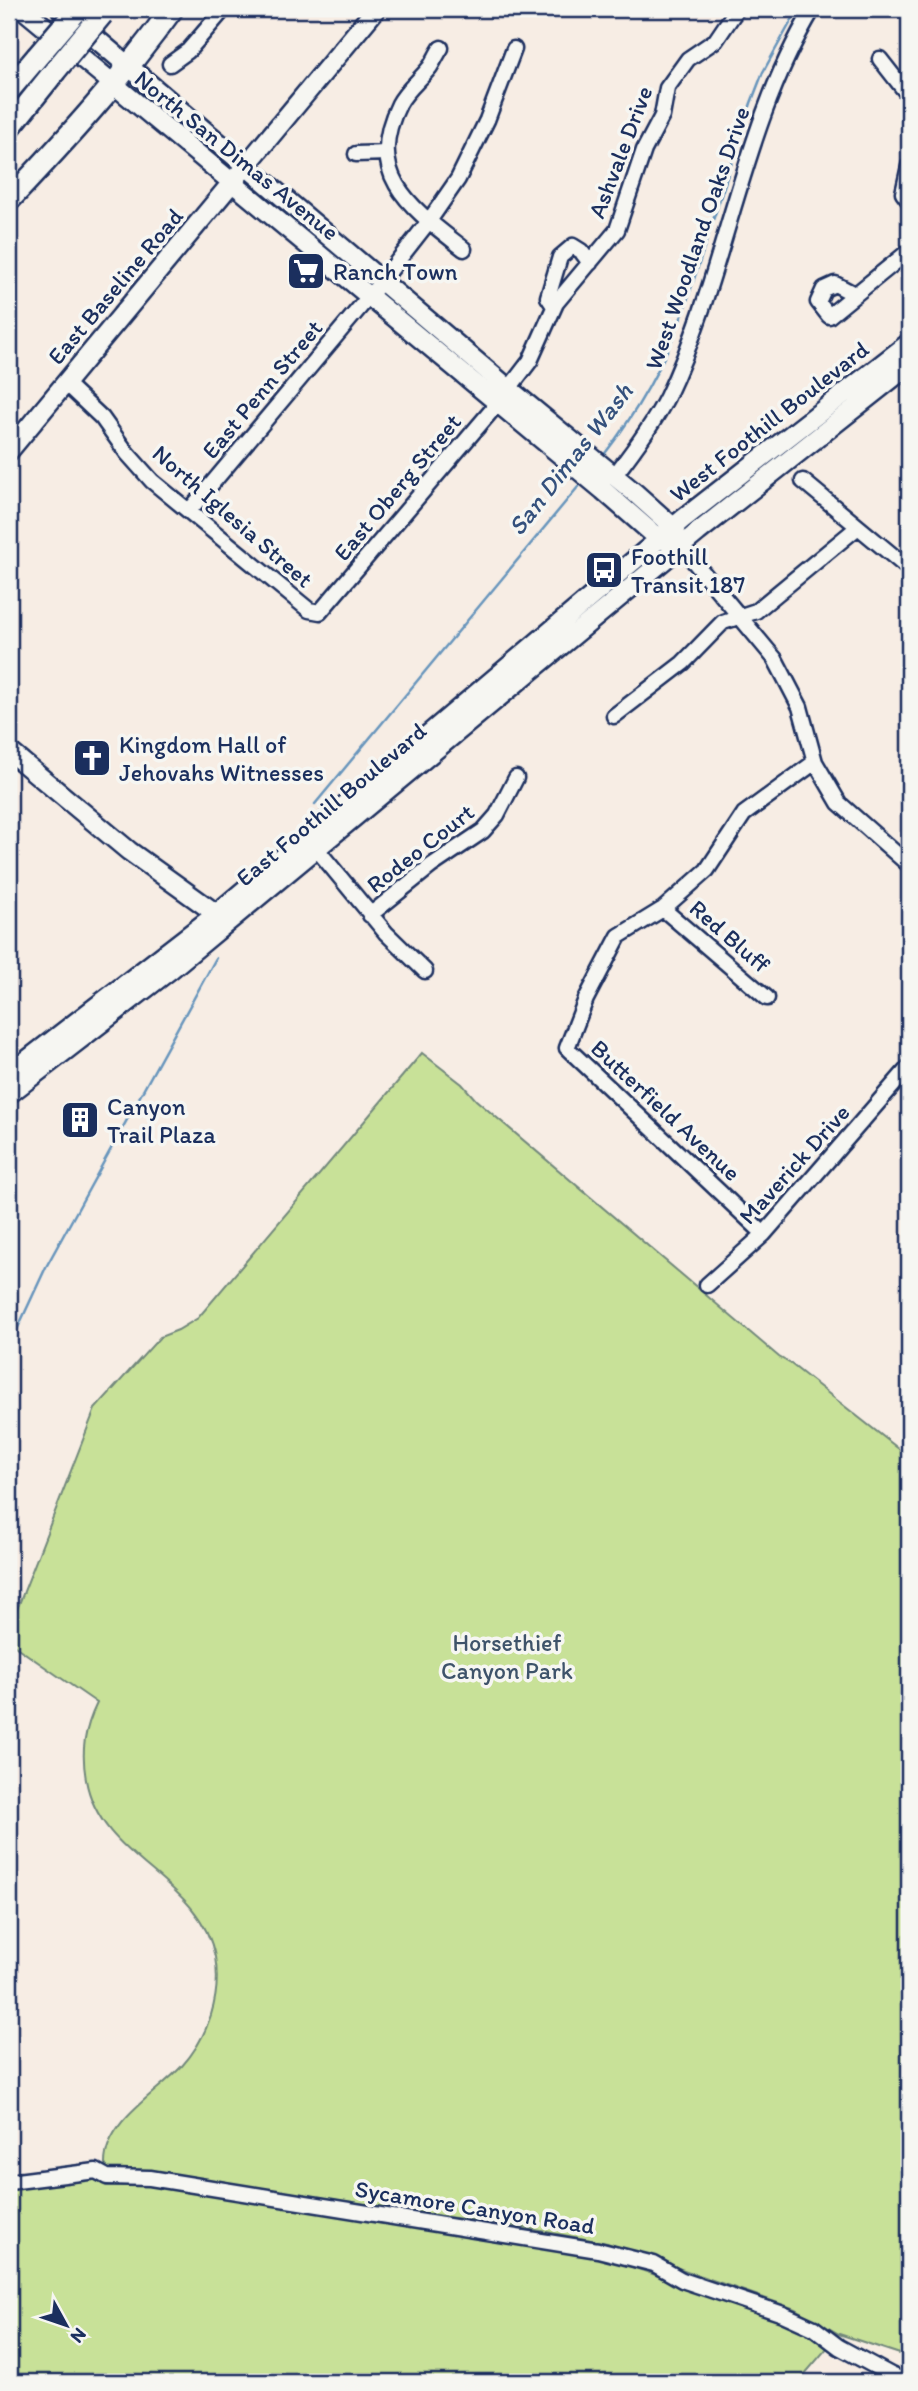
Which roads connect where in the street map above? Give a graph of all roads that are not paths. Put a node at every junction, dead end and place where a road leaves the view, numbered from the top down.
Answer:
1 (23, 9) edge
2 (62, 9) edge
3 (78, 9) edge
4 (172, 9) edge
5 (224, 9) edge
6 (376, 9) edge
7 (737, 9) edge
8 (813, 9) edge
9 (104, 12) edge
10 (440, 48) dead end
11 (514, 49) dead end
12 (32, 54) junction
13 (880, 59) dead end
14 (170, 64) dead end
15 (130, 66) junction
16 (9, 73) edge
17 (114, 85) junction
18 (9, 90) edge
19 (909, 96) edge
20 (9, 128) edge
21 (387, 153) junction
22 (356, 155) dead end
23 (909, 166) edge
24 (246, 167) junction
25 (232, 183) junction
26 (9, 200) edge
27 (909, 201) edge
28 (429, 221) junction
29 (464, 249) dead end
30 (909, 251) edge
31 (590, 263) junction
32 (382, 281) junction
33 (854, 294) dead end
34 (369, 296) junction
35 (554, 306) junction
36 (909, 343) edge
37 (909, 365) edge
38 (66, 384) junction
39 (503, 396) junction
40 (9, 451) edge
41 (597, 471) junction
42 (803, 481) dead end
43 (188, 511) junction
44 (858, 527) junction
45 (666, 533) junction
46 (681, 546) junction
47 (909, 569) edge
48 (320, 612) joint
49 (740, 616) junction
50 (614, 716) dead end
51 (9, 751) edge
52 (816, 762) junction
53 (516, 778) dead end
54 (312, 844) junction
55 (909, 864) edge
56 (663, 909) junction
57 (370, 915) junction
58 (222, 918) junction
59 (425, 971) dead end
60 (766, 998) dead end
61 (909, 1067) edge
62 (9, 1073) edge
63 (9, 1094) edge
64 (764, 1234) junction
65 (708, 1285) dead end
66 (9, 2182) edge
67 (909, 2382) edge

1 - 17 main road, North San Dimas Avenue
2 - 12 highway
2 - 15 main road, North San Dimas Avenue
3 - 12 highway, bridge
4 - 15 highway
5 - 14 street
6 - 24 main road, East Baseline Road
7 - 31 street, Ashvale Drive
8 - 41 street, West Woodland Oaks Drive
9 - 20 highway, bridge
10 - 21 street
11 - 28 street, East Penn Street
12 - 16 highway
12 - 18 highway
13 - 19 street
15 - 17 highway
15 - 24 main road, North San Dimas Avenue
17 - 25 main road, North San Dimas Avenue
17 - 26 highway
21 - 22 street
21 - 28 street
23 - 27 street
24 - 25 main road, East Baseline Road
24 - 32 main road, North San Dimas Avenue
25 - 34 main road, North San Dimas Avenue
25 - 38 main road, East Baseline Road
28 - 29 street
28 - 32 street, East Penn Street
30 - 33 street
31 - 35 street, Ashvale Drive
31 - 35 street
32 - 34 street, East Penn Street
32 - 39 main road, North San Dimas Avenue
34 - 39 main road, North San Dimas Avenue
34 - 43 street, East Penn Street
35 - 39 street, Ashvale Drive
36 - 45 main road, West Foothill Boulevard
37 - 46 main road, West Foothill Boulevard
38 - 40 main road, East Baseline Road
38 - 43 street, North Iglesia Street
39 - 41 main road, North San Dimas Avenue
39 - 48 street, East Oberg Street
41 - 45 main road, North San Dimas Avenue
42 - 44 street
43 - 48 street, North Iglesia Street
44 - 47 street
44 - 49 street
45 - 46 main road, North San Dimas Avenue
45 - 54 main road, East Foothill Boulevard
46 - 49 street
46 - 54 main road, East Foothill Boulevard
49 - 50 street
49 - 52 street
51 - 58 main road
52 - 55 street
52 - 56 street
53 - 57 street, Rodeo Court
54 - 57 street
54 - 58 main road, East Foothill Boulevard
56 - 60 street, Red Bluff
56 - 64 street, Butterfield Avenue
57 - 59 street
58 - 62 main road, East Foothill Boulevard
58 - 63 main road, East Foothill Boulevard
61 - 64 street, Maverick Drive
64 - 65 street, Maverick Drive
66 - 67 street, Sycamore Canyon Road

